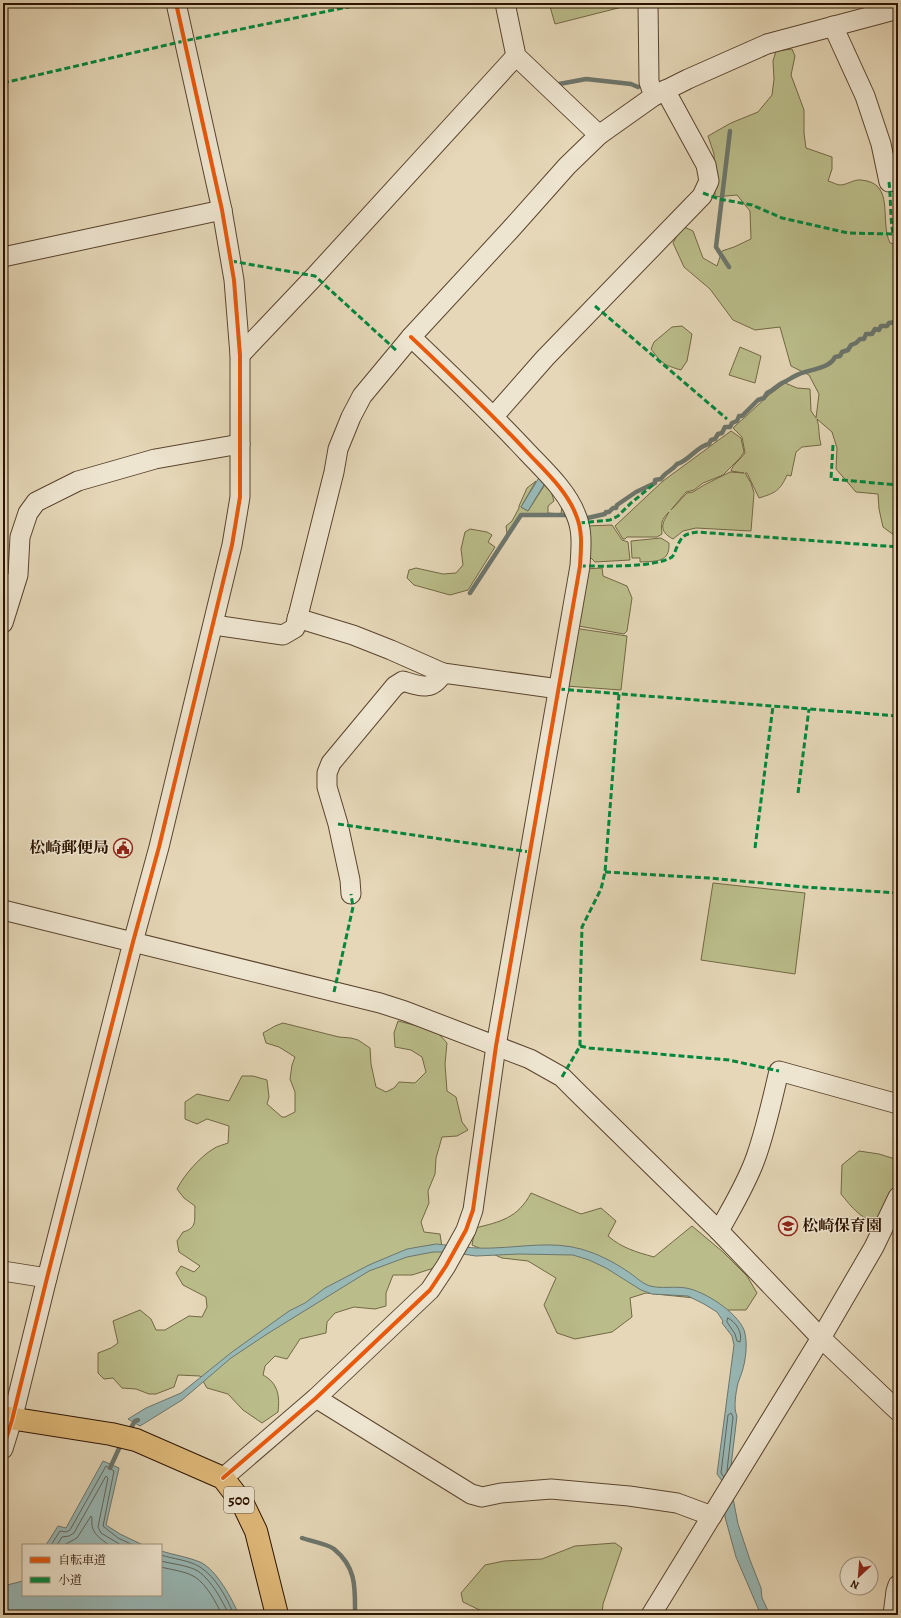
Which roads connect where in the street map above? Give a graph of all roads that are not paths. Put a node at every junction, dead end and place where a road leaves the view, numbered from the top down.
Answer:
1 (176, 3) edge
2 (505, 3) edge
3 (648, 3) edge
4 (898, 9) edge
5 (833, 26) junction
6 (516, 56) junction
7 (660, 93) junction
8 (599, 135) junction
9 (890, 182) dead end
10 (222, 210) junction
11 (3, 257) edge
12 (411, 337) junction
13 (240, 355) junction
14 (494, 416) junction
15 (240, 444) junction
16 (297, 618) junction
17 (3, 623) edge
18 (214, 626) junction
19 (444, 673) junction
20 (559, 689) junction
21 (351, 894) dead end
22 (3, 910) edge
23 (133, 942) junction
24 (496, 1046) junction
25 (898, 1104) edge
26 (898, 1197) edge
27 (719, 1231) junction
28 (3, 1271) edge
29 (47, 1278) junction
30 (820, 1338) junction
31 (316, 1398) junction
32 (898, 1411) edge
33 (8, 1419) edge
34 (3, 1449) edge
35 (223, 1478) junction
36 (712, 1516) junction
37 (898, 1585) edge
38 (277, 1615) edge
39 (651, 1615) edge
40 (893, 1615) edge

1 - 10 street
2 - 6 street
3 - 7 street
4 - 5 street
5 - 7 street
5 - 9 street
6 - 8 street
6 - 13 street
7 - 8 street
7 - 14 street
8 - 12 street
10 - 11 street
10 - 13 street
12 - 14 street
12 - 16 street
13 - 15 street
14 - 20 street
15 - 17 street
15 - 18 street
16 - 18 street
16 - 19 street
18 - 23 street
19 - 20 street
19 - 21 street
20 - 24 street
22 - 23 street
23 - 24 street
23 - 29 street
24 - 27 street
24 - 31 street
25 - 27 street
26 - 30 street
27 - 30 street
28 - 29 street
29 - 33 street
30 - 32 street
30 - 36 street
31 - 35 street
31 - 36 street
33 - 34 street
33 - 35 highway, 500
35 - 38 highway, 500
36 - 39 street
37 - 40 street

